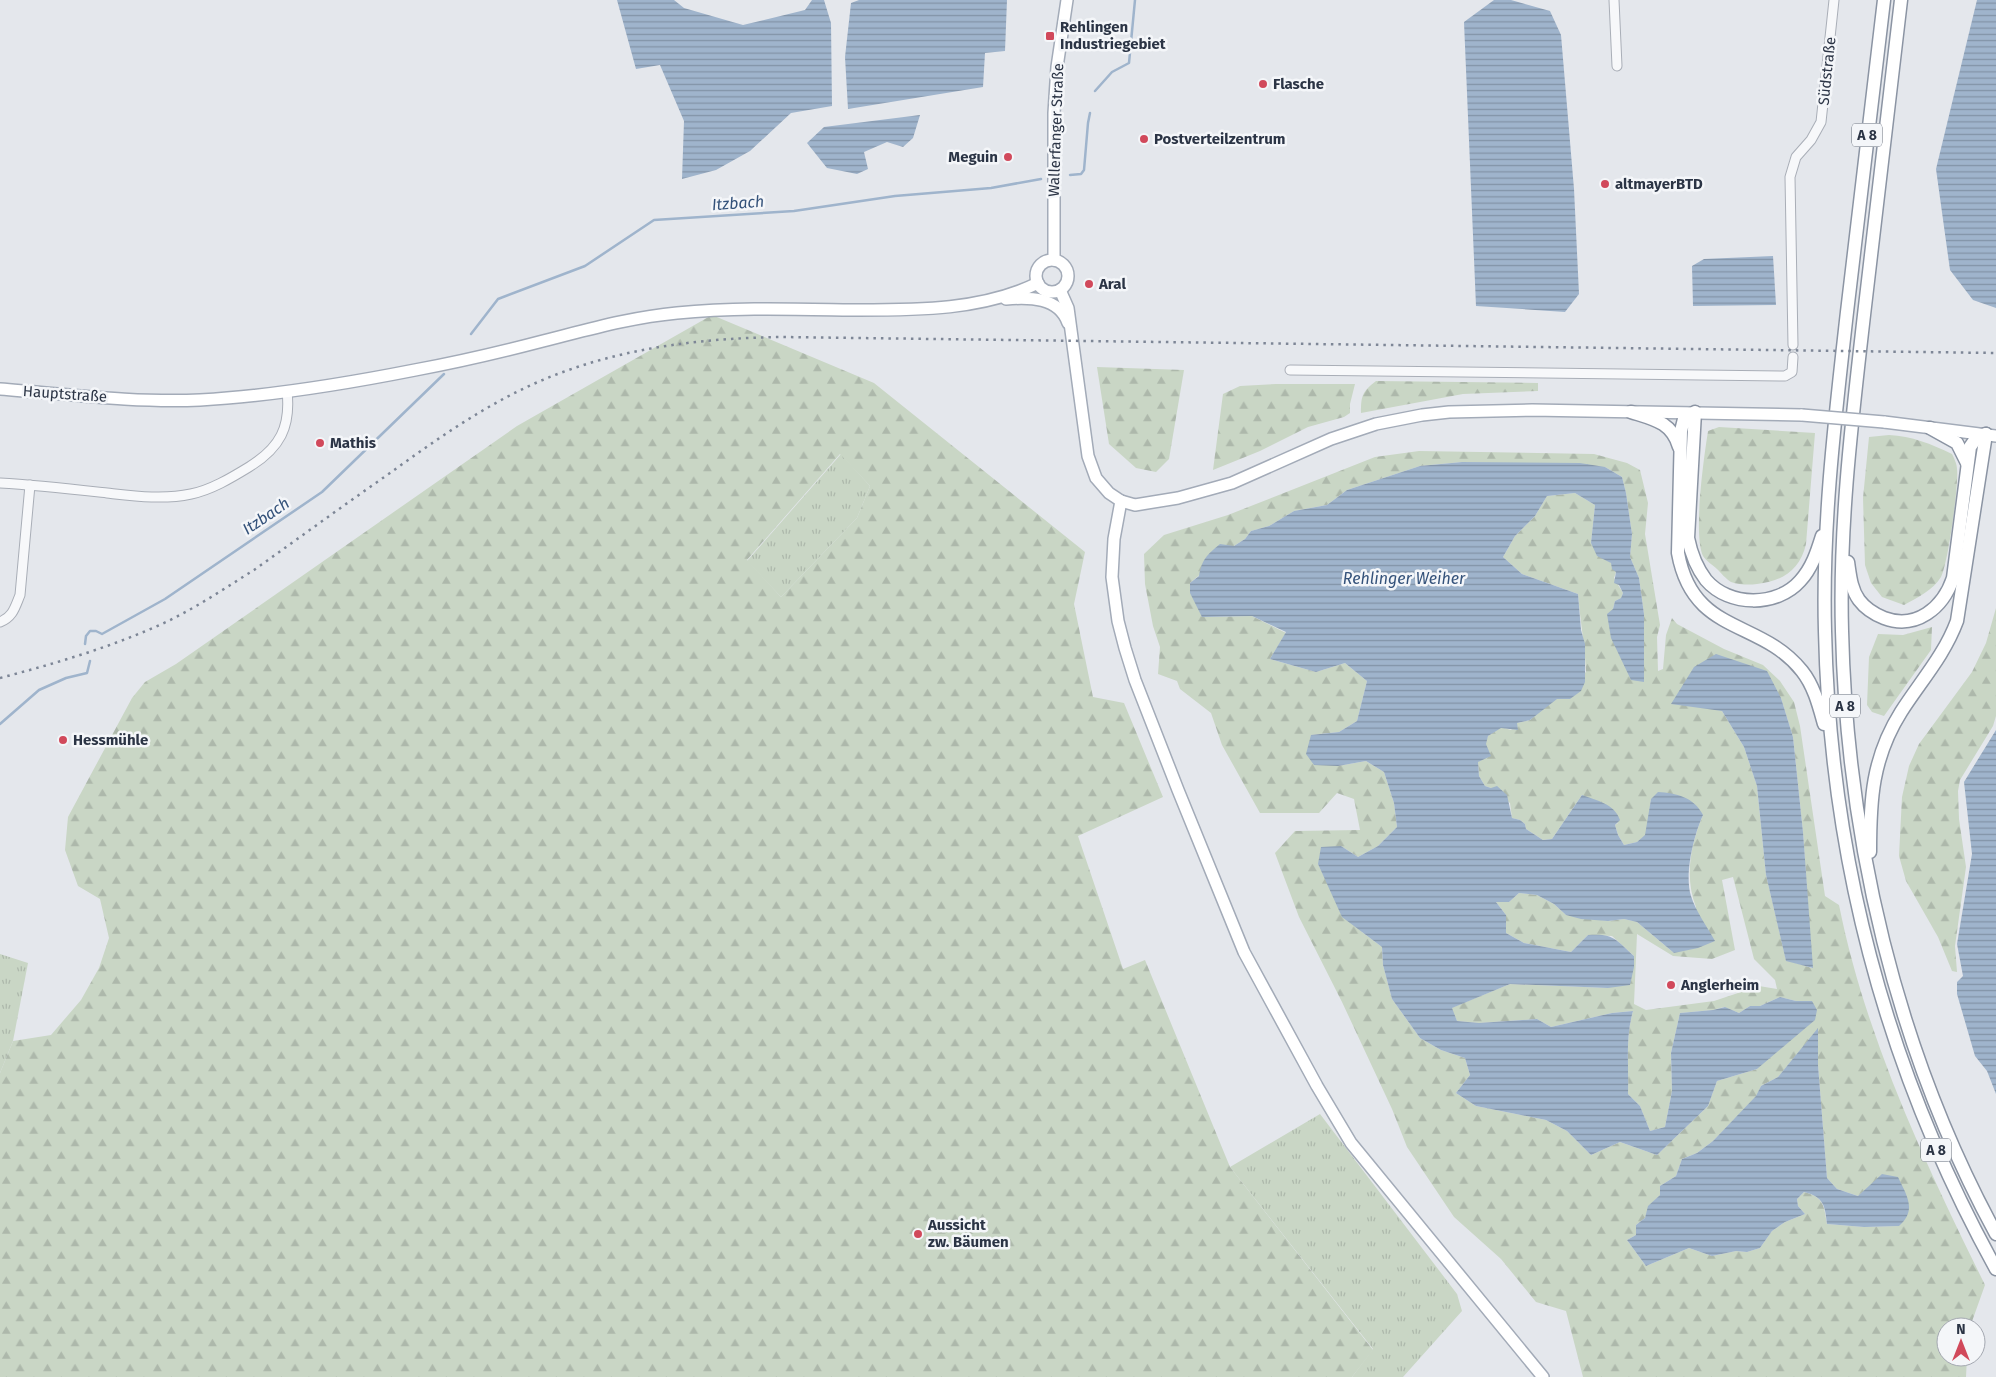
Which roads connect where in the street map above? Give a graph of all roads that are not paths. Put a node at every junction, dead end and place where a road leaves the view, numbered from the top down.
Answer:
1 (1066, 0) edge
2 (1614, 0) edge
3 (1834, 0) edge
4 (1884, 0) edge
5 (1901, 0) edge
6 (1617, 66) dead end
7 (1054, 260) junction
8 (1038, 283) junction
9 (1060, 290) junction
10 (986, 300) junction
11 (1070, 331) junction
12 (1793, 345) dead end
13 (1793, 358) dead end
14 (1290, 370) dead end
15 (0, 389) edge
16 (287, 391) junction
17 (1631, 412) junction
18 (1695, 412) junction
19 (1930, 428) junction
20 (1991, 435) edge
21 (1680, 452) junction
22 (1969, 467) junction
23 (0, 483) edge
24 (30, 485) junction
25 (1121, 501) junction
26 (1827, 519) junction
27 (1844, 529) junction
28 (0, 622) edge
29 (1835, 775) junction
30 (1870, 881) junction
31 (1996, 1234) edge
32 (1996, 1269) edge
33 (1543, 1377) edge

1 - 7 main road, Wallerfanger Straße
2 - 6 street
3 - 12 street, Südstraße
4 - 26 highway, A 8
5 - 27 highway, A 8
7 - 8 main road
7 - 9 main road
8 - 9 main road
8 - 10 main road
9 - 11 main road
10 - 11 main road
10 - 16 main road, Hauptstraße
11 - 25 main road
13 - 14 street
15 - 16 main road, Hauptstraße
16 - 24 street
17 - 18 main road
17 - 21 highway
17 - 25 main road
18 - 19 main road, bridge
18 - 21 highway
18 - 26 highway
19 - 20 main road
19 - 22 highway
20 - 22 highway
20 - 30 highway
21 - 29 highway
22 - 27 highway
23 - 24 street
24 - 28 street
25 - 33 main road
26 - 29 highway, A 8
27 - 30 highway, A 8
29 - 32 highway, A 8
30 - 31 highway, A 8

